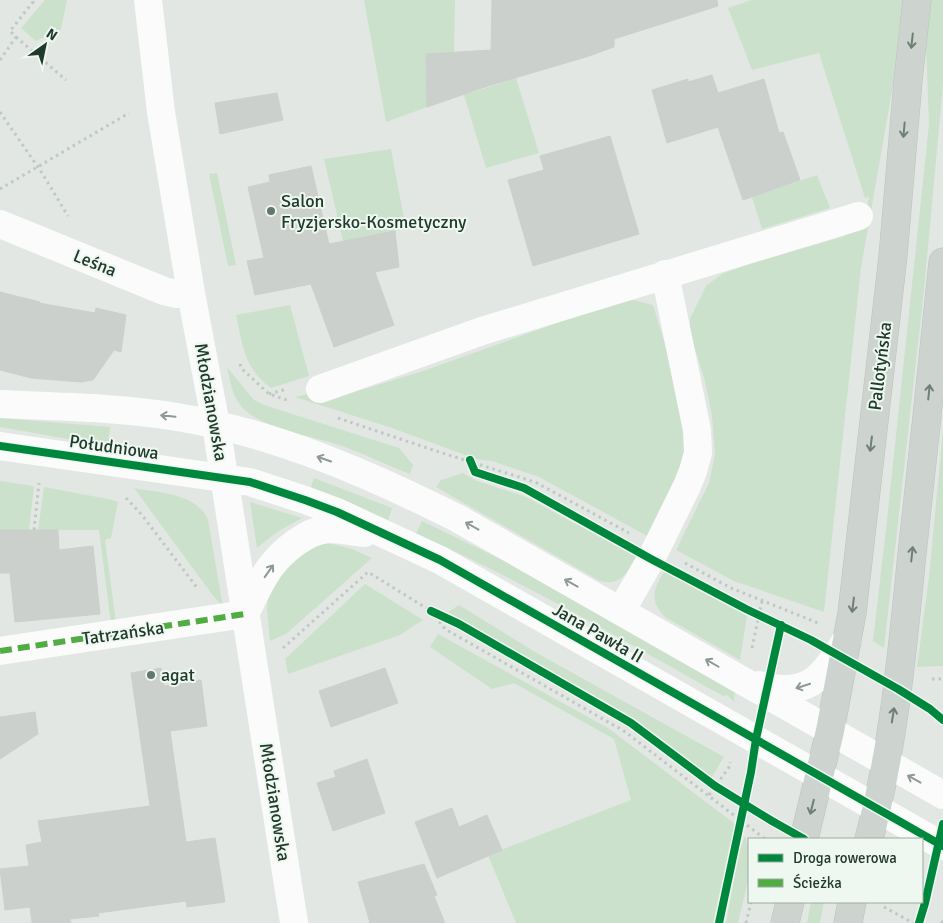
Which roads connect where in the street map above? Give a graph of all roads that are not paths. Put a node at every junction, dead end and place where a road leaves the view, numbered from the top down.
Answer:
1 (148, 0) edge
2 (917, 0) edge
3 (859, 216) dead end
4 (0, 224) edge
5 (943, 262) edge
6 (665, 274) junction
7 (191, 293) junction
8 (320, 389) dead end
9 (0, 404) edge
10 (216, 425) junction
11 (0, 446) edge
12 (224, 478) junction
13 (395, 538) junction
14 (621, 611) junction
15 (246, 614) junction
16 (847, 639) junction
17 (0, 651) edge
18 (746, 682) junction
19 (830, 731) junction
20 (886, 763) junction
21 (820, 775) junction
22 (943, 795) edge
23 (877, 807) junction
24 (804, 838) edge
25 (869, 838) edge
26 (934, 844) edge
27 (790, 903) edge
28 (852, 903) edge
29 (294, 923) edge
30 (786, 923) edge
31 (848, 923) edge

1 - 7 street, Młodzianowska
2 -> 16 main road, Pallotyńska
3 - 6 street
4 - 7 street, Leśna
20 -> 5 main road
6 - 8 street
6 - 14 street
7 - 10 street, Młodzianowska
10 -> 9 street, Południowa
10 - 12 street, Młodzianowska
14 -> 10 street, Jana Pawła II
11 - 12 street, Południowa
12 - 13 street, Jana Pawła II
12 - 15 street, Młodzianowska
15 -> 13 street, Jana Pawła II
13 - 21 street, Jana Pawła II
18 -> 14 street, Jana Pawła II
15 - 17 street, Tatrzańska
15 - 29 street, Młodzianowska
16 -> 18 street
16 - 19 main road, Pallotyńska
18 - 19 street, Jana Pawła II
19 - 20 street, Jana Pawła II
19 - 21 main road, Pallotyńska
22 -> 20 street, Jana Pawła II
20 - 23 main road
21 - 23 street, Jana Pawła II
21 -> 24 main road, Pallotyńska
23 - 25 main road
23 - 26 street, Jana Pawła II
27 - 30 main road
28 - 31 main road

